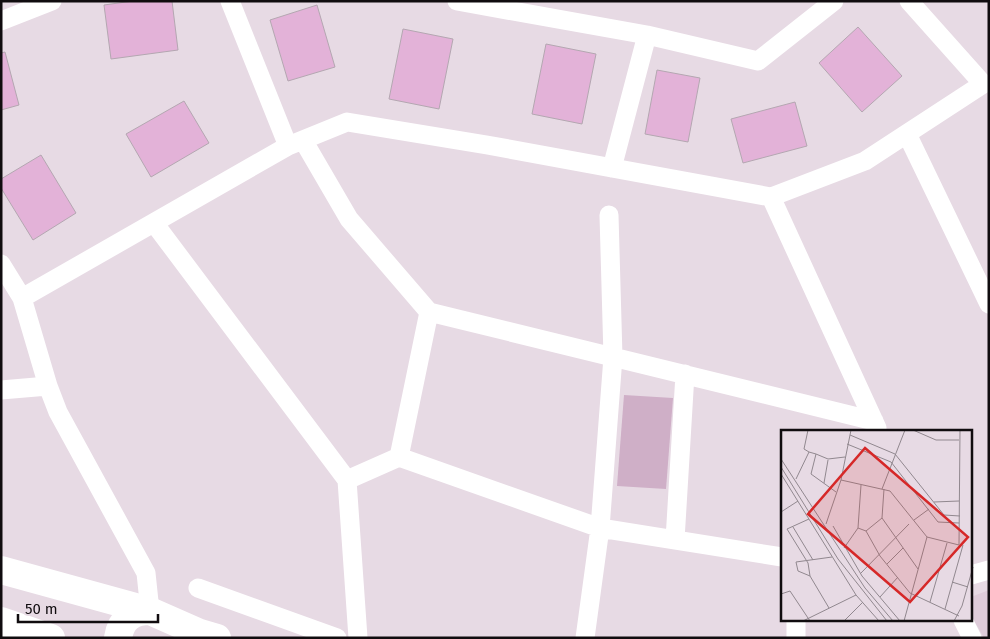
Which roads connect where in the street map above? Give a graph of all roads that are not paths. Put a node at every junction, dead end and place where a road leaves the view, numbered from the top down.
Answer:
1 (52, 1) edge
2 (230, 1) edge
3 (457, 1) edge
4 (834, 1) edge
5 (909, 1) edge
6 (1, 22) edge
7 (647, 35) junction
8 (986, 83) edge
9 (906, 134) junction
10 (296, 143) junction
11 (612, 168) junction
12 (771, 197) junction
13 (608, 215) dead end
14 (154, 223) junction
15 (1, 264) edge
16 (22, 298) junction
17 (989, 304) edge
18 (429, 312) junction
19 (613, 357) junction
20 (685, 374) junction
21 (48, 386) junction
22 (1, 390) edge
23 (876, 426) edge
24 (399, 456) junction
25 (347, 480) junction
26 (600, 528) junction
27 (675, 540) junction
28 (781, 557) edge
29 (1, 570) edge
30 (989, 570) edge
31 (972, 575) edge
32 (198, 588) dead end
33 (162, 621) edge
34 (1, 622) edge
35 (796, 622) edge
36 (964, 622) edge
37 (51, 638) edge
38 (118, 638) edge
39 (217, 638) edge
40 (337, 638) edge
41 (358, 638) edge
42 (585, 638) edge
43 (796, 638) edge
44 (972, 638) edge

1 - 6 street
2 - 10 street
3 - 7 street
4 - 7 street
5 - 8 street
7 - 11 street
8 - 9 street
9 - 12 street
9 - 17 street
10 - 11 street
10 - 14 street
10 - 18 street
11 - 12 street
12 - 23 street
13 - 19 street
14 - 16 street
14 - 25 street
15 - 16 street
16 - 21 street
18 - 19 street
18 - 24 street
19 - 20 street
19 - 26 street
20 - 23 street
20 - 27 street
21 - 22 street
21 - 33 street
24 - 25 street
24 - 26 street
25 - 41 street
26 - 27 street
26 - 42 street
27 - 28 street
29 - 33 highway
30 - 31 street
32 - 40 street
33 - 38 highway
33 - 39 highway
34 - 37 highway
35 - 43 street
36 - 44 street

